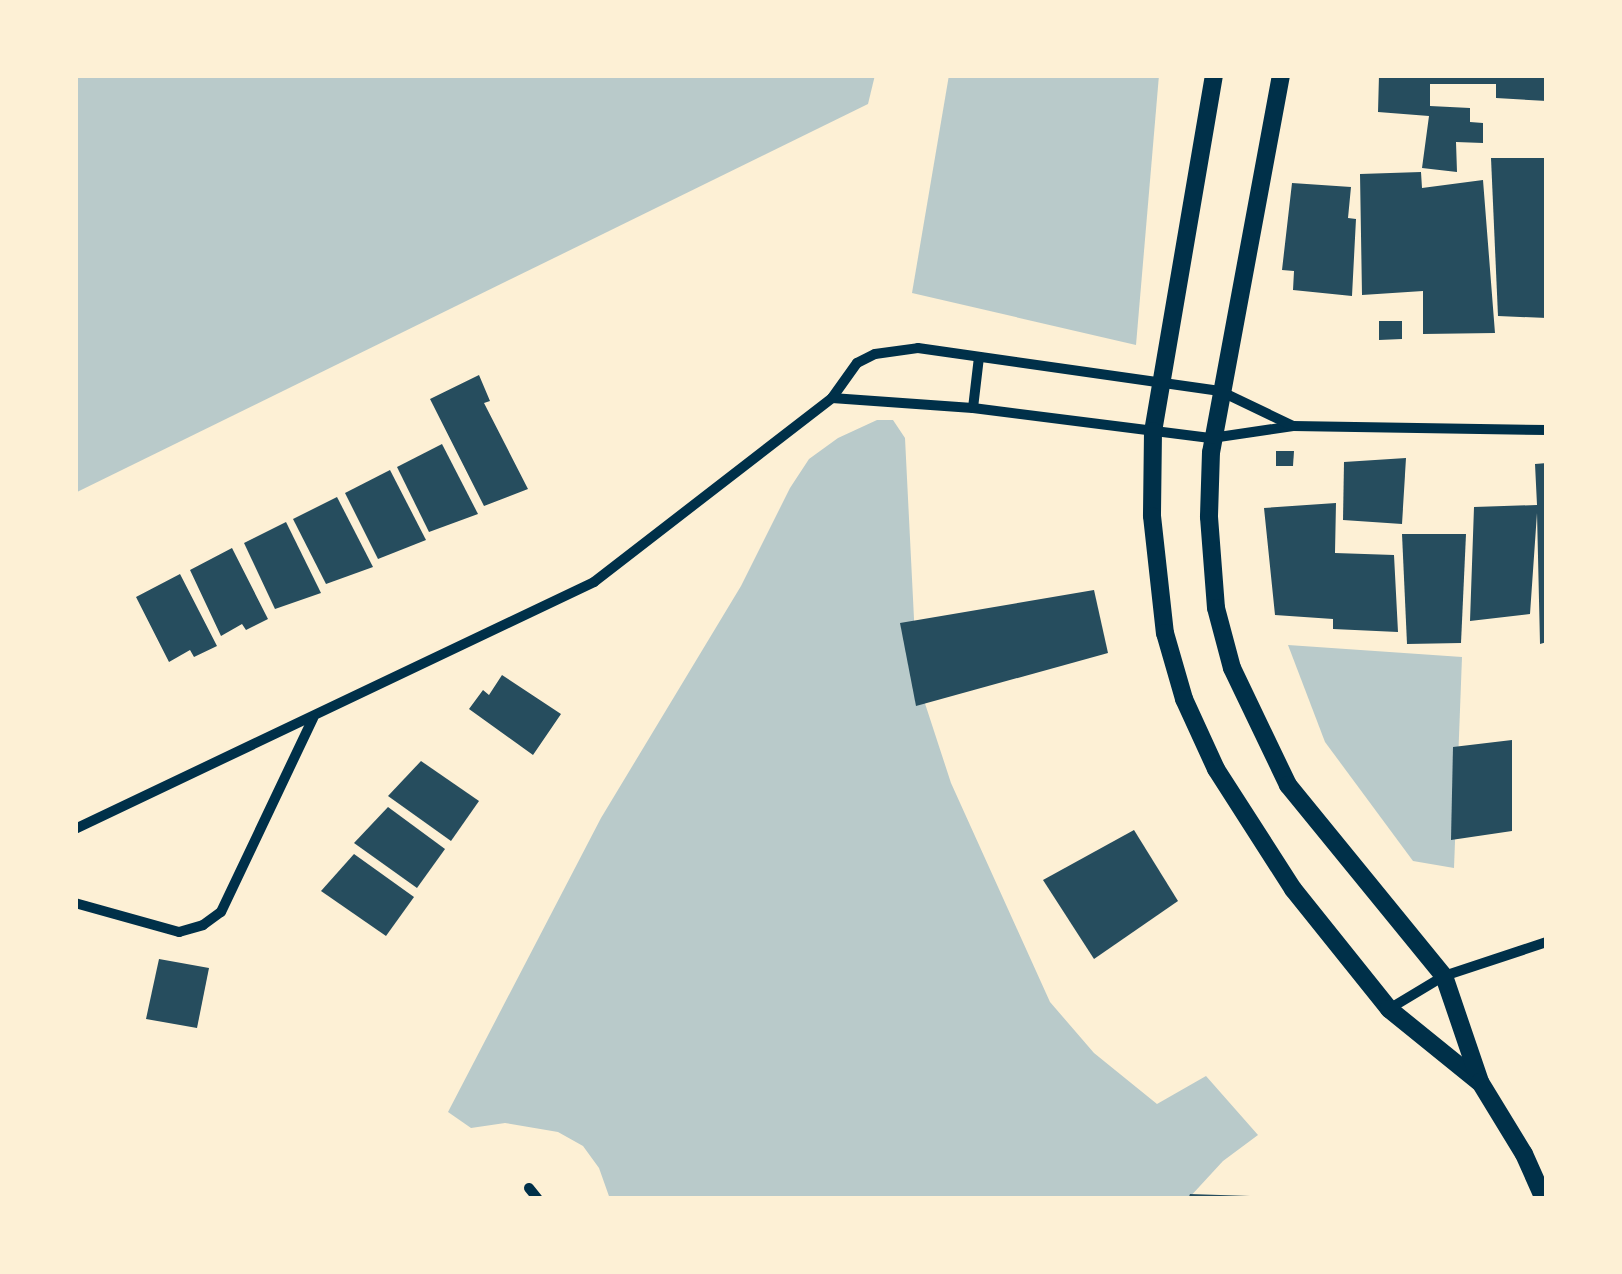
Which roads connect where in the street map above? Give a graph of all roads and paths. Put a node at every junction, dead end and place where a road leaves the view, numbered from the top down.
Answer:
1 (1214, 75) edge
2 (1281, 75) edge
3 (979, 357) junction
4 (1160, 383) junction
5 (1220, 390) junction
6 (832, 398) junction
7 (973, 408) junction
8 (1292, 426) junction
9 (1547, 430) edge
10 (1153, 431) junction
11 (1212, 438) junction
12 (313, 717) junction
13 (75, 830) edge
14 (75, 904) edge
15 (1547, 942) edge
16 (1444, 976) junction
17 (1389, 1009) junction
18 (1480, 1082) junction
19 (529, 1188) dead end
20 (538, 1199) edge
21 (1544, 1199) edge

1 - 4 street
2 - 5 street
3 - 4 street
3 - 6 street
3 - 7 street
4 - 5 street
4 - 10 street
5 - 8 street
5 - 11 street
6 - 7 street
6 - 12 street
7 - 10 street
8 - 9 street
8 - 11 street
10 - 11 street
10 - 17 street
11 - 16 street
12 - 13 street
12 - 14 street
15 - 16 street
16 - 17 street
16 - 18 street
17 - 18 street
18 - 21 street
19 - 20 street

